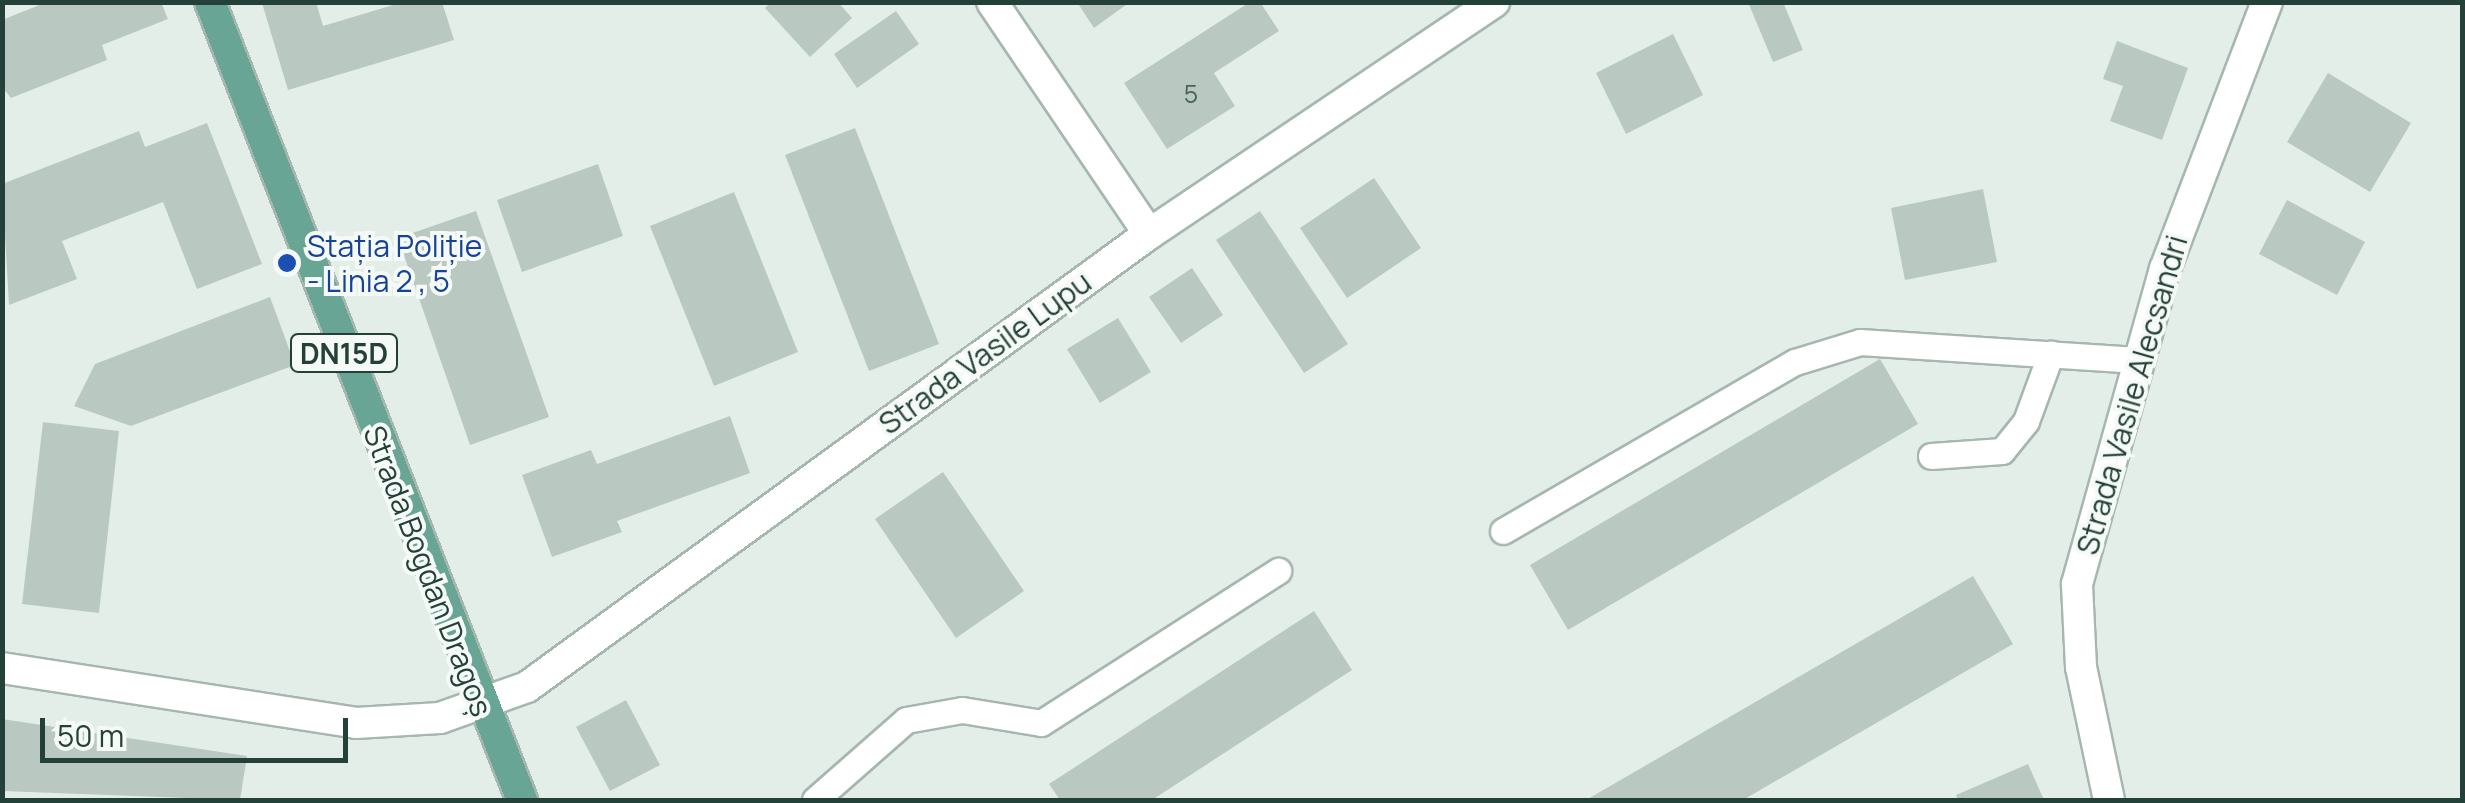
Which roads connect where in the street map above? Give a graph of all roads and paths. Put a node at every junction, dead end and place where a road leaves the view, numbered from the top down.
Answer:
1 (210, 2) edge
2 (992, 2) edge
3 (1494, 2) edge
4 (2267, 2) edge
5 (1150, 234) junction
6 (2051, 353) junction
7 (2137, 360) junction
8 (1931, 456) dead end
9 (1503, 531) dead end
10 (1278, 571) dead end
11 (2, 668) edge
12 (478, 704) junction
13 (518, 799) edge
14 (814, 800) edge
15 (2109, 800) edge

1 - 12 main road, Strada Bogdan Dragoș / DN15D
2 - 5 street
3 - 5 street, Strada Vasile Lupu
4 - 7 street, Strada Vasile Alecsandri
5 - 12 street, Strada Vasile Lupu
6 - 7 lane
6 - 8 lane
6 - 9 lane
7 - 15 street, Strada Vasile Alecsandri
10 - 14 lane
11 - 12 street, Strada Vasile Lupu
12 - 13 main road, Strada Bogdan Dragoș / DN15D

